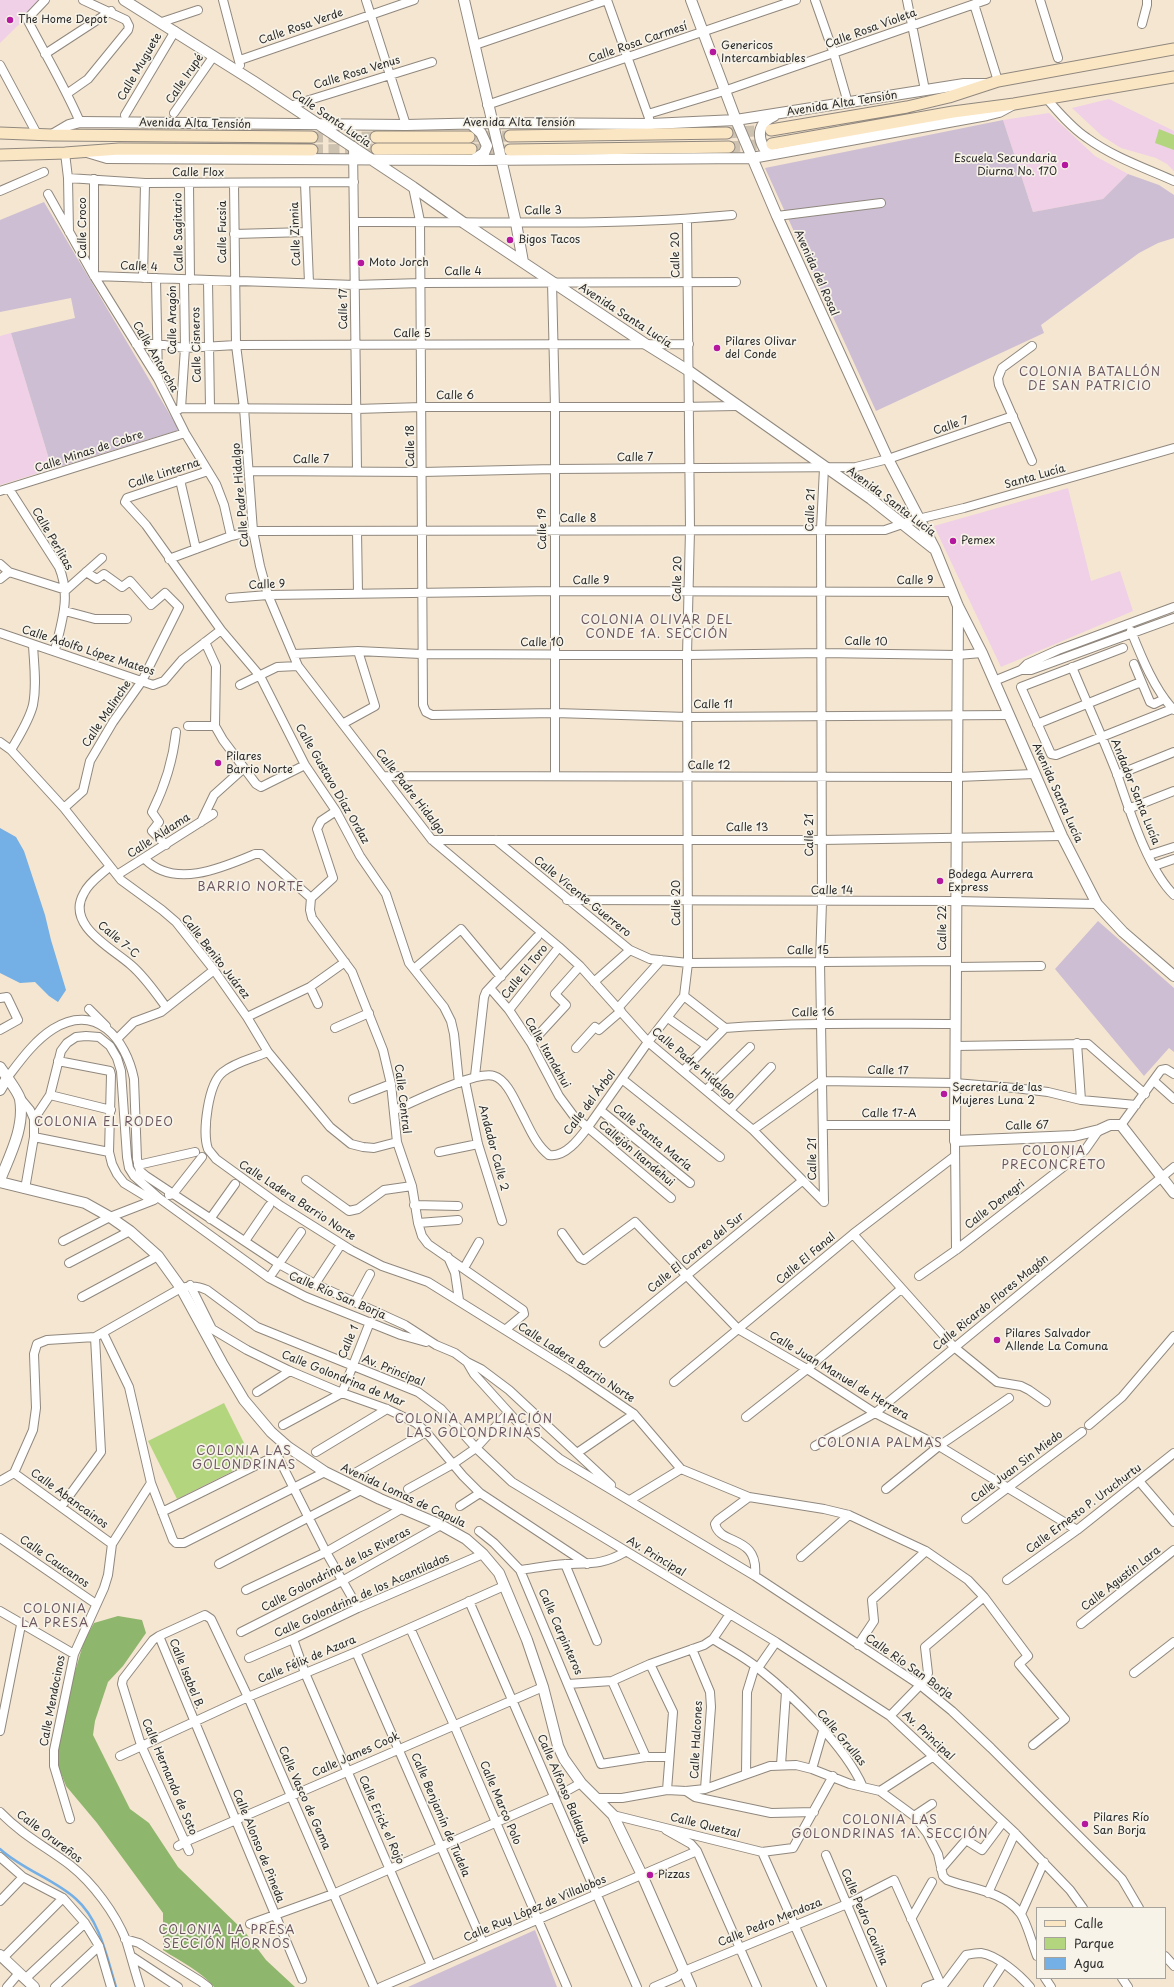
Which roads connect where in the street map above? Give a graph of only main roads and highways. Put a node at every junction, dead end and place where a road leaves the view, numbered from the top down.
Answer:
1 (1174, 49) edge
2 (1174, 77) edge
3 (771, 130) tunnel mouth
4 (0, 133) edge
5 (727, 133) tunnel mouth
6 (376, 136) tunnel mouth
7 (510, 136) tunnel mouth
8 (312, 137) tunnel mouth
9 (469, 137) tunnel mouth
10 (729, 147) tunnel mouth
11 (377, 149) tunnel mouth
12 (773, 149) tunnel mouth
13 (312, 150) tunnel mouth
14 (510, 150) tunnel mouth
15 (0, 155) edge
16 (472, 155) tunnel mouth

1 - 3 main road, Avenida Alta Tensión
2 - 12 main road
4 - 8 main road, Avenida Alta Tensión
5 - 7 main road, Avenida Alta Tensión
6 - 9 main road, Avenida Alta Tensión
10 - 14 main road
11 - 16 main road
13 - 15 main road

